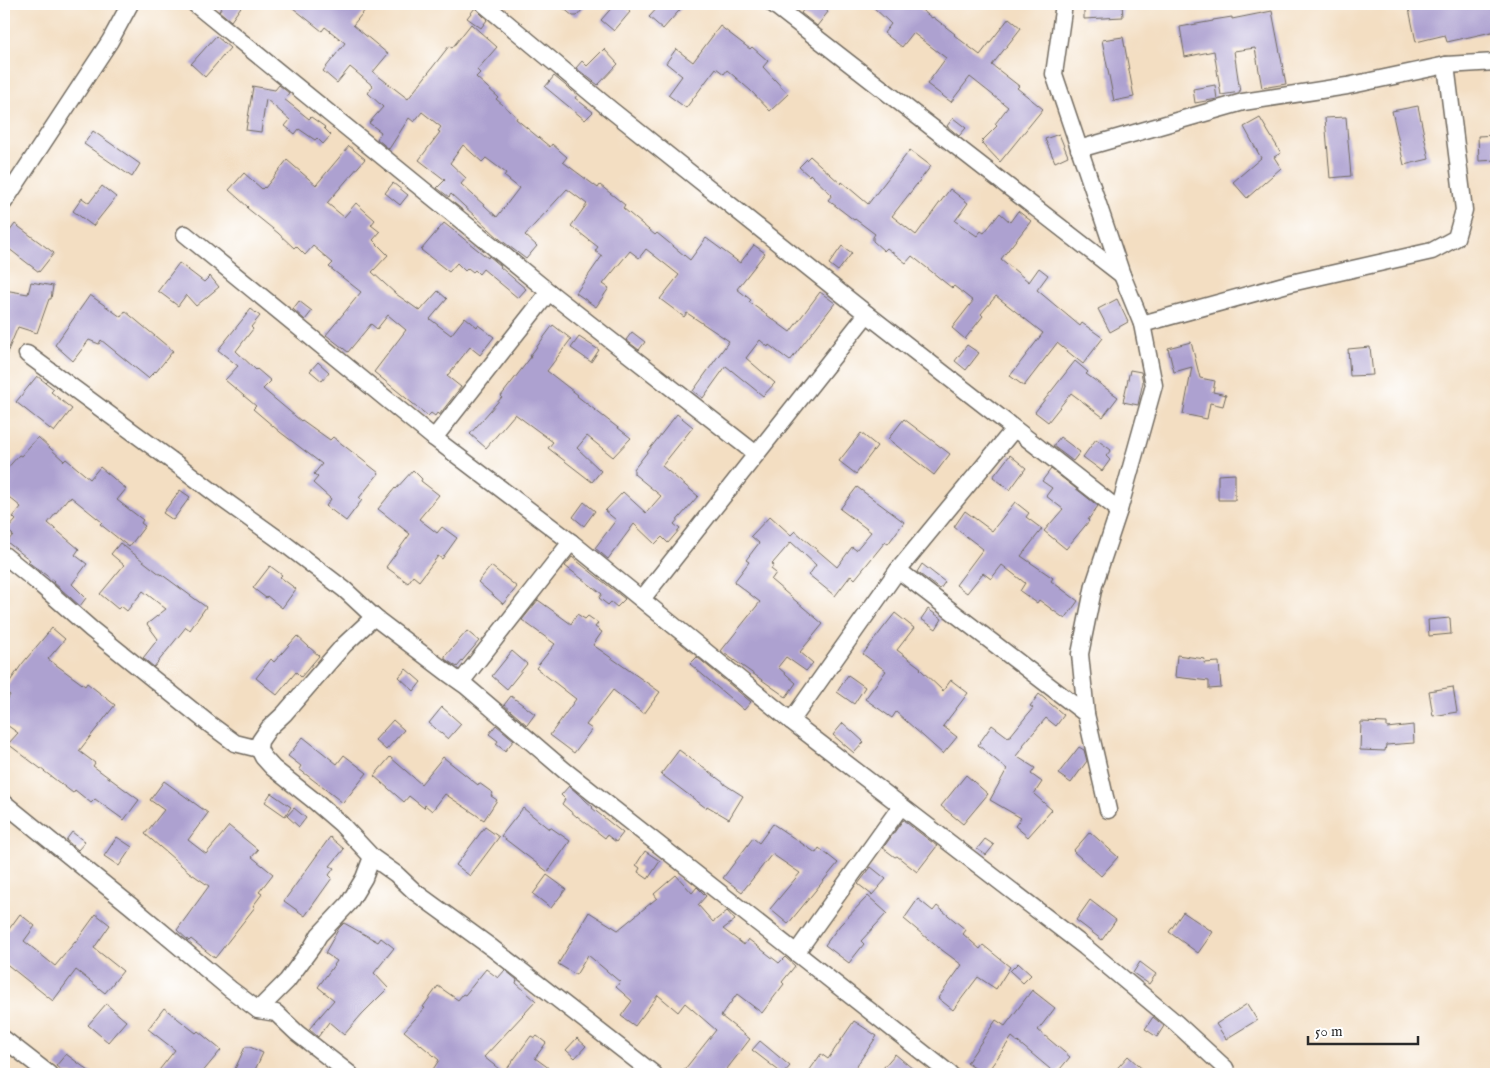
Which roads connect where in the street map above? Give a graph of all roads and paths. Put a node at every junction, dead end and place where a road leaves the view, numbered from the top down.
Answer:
1 (130, 4) edge
2 (195, 4) edge
3 (484, 4) edge
4 (773, 4) edge
5 (1064, 4) edge
6 (1496, 62) edge
7 (1446, 65) junction
8 (1079, 148) junction
9 (4, 202) edge
10 (184, 234) dead end
11 (1122, 275) junction
12 (549, 292) junction
13 (867, 314) junction
14 (1142, 324) junction
15 (27, 354) dead end
16 (1014, 429) junction
17 (434, 438) junction
18 (756, 454) junction
19 (1119, 510) junction
20 (571, 542) junction
21 (4, 555) edge
22 (898, 570) junction
23 (642, 599) junction
24 (374, 617) junction
25 (461, 682) junction
26 (1086, 714) junction
27 (791, 721) junction
28 (259, 749) junction
29 (4, 803) edge
30 (901, 806) junction
31 (1108, 810) dead end
32 (372, 857) junction
33 (796, 953) junction
34 (258, 1010) junction
35 (4, 1039) edge
36 (944, 1073) edge
37 (49, 1074) edge
38 (350, 1074) edge
39 (654, 1074) edge
40 (1228, 1074) edge

1 - 9 street
2 - 12 street
3 - 13 street
4 - 11 street
5 - 8 street
6 - 7 street
7 - 8 street
7 - 14 street
8 - 11 street
10 - 17 street
11 - 14 street
12 - 17 street
12 - 18 street
13 - 16 street
13 - 18 street
14 - 19 street
15 - 24 street
16 - 19 street
16 - 22 street
17 - 20 street
18 - 23 street
19 - 26 street
20 - 23 street
20 - 25 street
21 - 28 street
22 - 26 street
22 - 27 street
23 - 27 street
24 - 25 street
24 - 28 street
25 - 33 street
26 - 31 street
27 - 30 street
28 - 32 street
29 - 34 street
30 - 33 street
30 - 40 street
32 - 34 street
32 - 39 street
33 - 36 street
34 - 38 street
35 - 37 street

